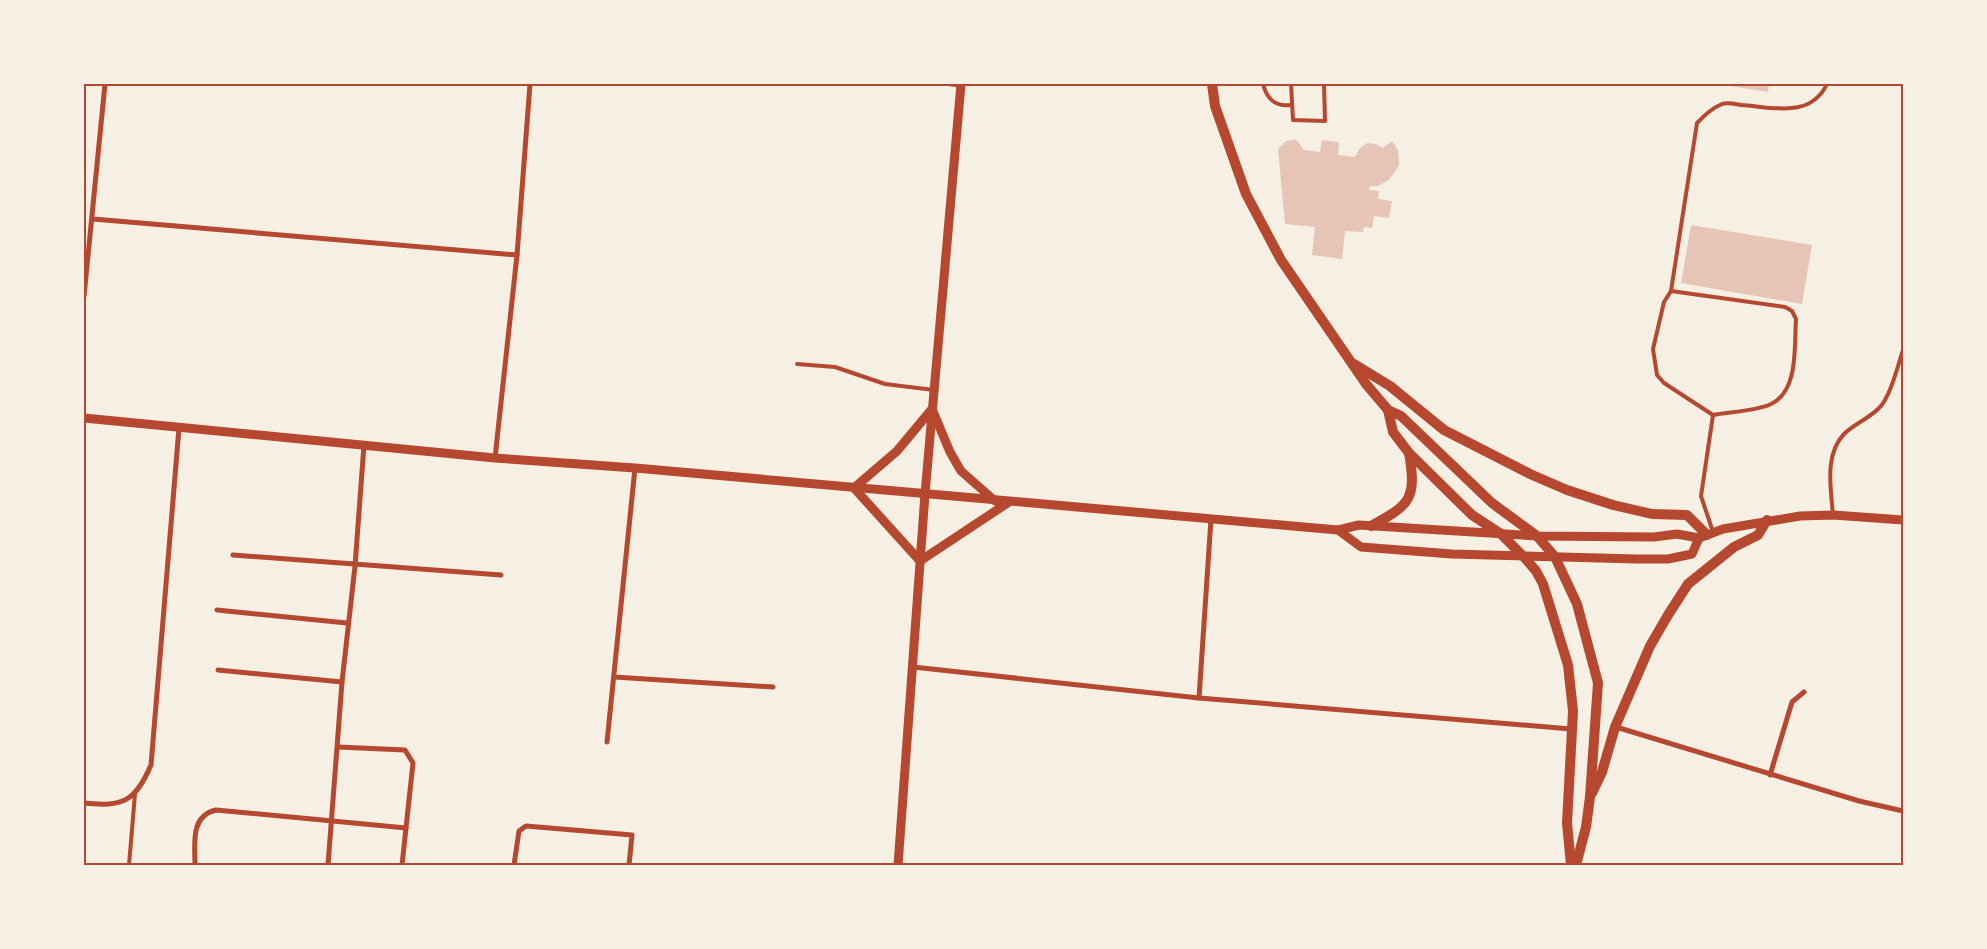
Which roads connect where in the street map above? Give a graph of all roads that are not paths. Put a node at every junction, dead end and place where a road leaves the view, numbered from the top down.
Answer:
1 (105, 84) edge
2 (530, 84) edge
3 (951, 84) edge
4 (961, 84) edge
5 (1212, 84) edge
6 (1263, 84) edge
7 (1292, 84) edge
8 (1324, 84) edge
9 (1827, 84) edge
10 (1292, 105) junction
11 (93, 219) junction
12 (517, 256) junction
13 (1671, 292) junction
14 (84, 296) edge
15 (1903, 350) edge
16 (1349, 361) junction
17 (797, 364) dead end
18 (934, 390) junction
19 (932, 409) junction
20 (1388, 410) junction
21 (1713, 415) junction
22 (84, 418) edge
23 (179, 428) junction
24 (364, 445) junction
25 (1409, 454) junction
26 (495, 458) junction
27 (635, 468) junction
28 (854, 488) junction
29 (925, 494) junction
30 (995, 501) junction
31 (1009, 502) junction
32 (1833, 515) junction
33 (1211, 519) junction
34 (1767, 520) junction
35 (1903, 520) edge
36 (1371, 526) junction
37 (1338, 530) junction
38 (1501, 534) junction
39 (1706, 535) junction
40 (1537, 536) junction
41 (233, 555) dead end
42 (1555, 557) junction
43 (1525, 558) junction
44 (920, 561) junction
45 (354, 566) junction
46 (501, 575) dead end
47 (217, 610) dead end
48 (347, 623) junction
49 (913, 667) junction
50 (218, 670) dead end
51 (614, 677) junction
52 (342, 682) junction
53 (773, 687) dead end
54 (1804, 692) dead end
55 (1199, 698) junction
56 (1615, 727) junction
57 (1571, 729) junction
58 (607, 742) dead end
59 (338, 747) junction
60 (1770, 774) junction
61 (135, 794) junction
62 (1590, 797) junction
63 (84, 803) edge
64 (1903, 811) edge
65 (332, 820) junction
66 (406, 828) junction
67 (129, 865) edge
68 (194, 865) edge
69 (328, 865) edge
70 (402, 865) edge
71 (514, 865) edge
72 (629, 865) edge
73 (898, 865) edge
74 (1571, 865) edge
75 (1576, 865) edge

1 - 11 street
2 - 12 street
3 - 4 street
4 - 18 street
5 - 16 main road
6 - 10 lane
7 - 10 lane
8 - 10 lane
9 - 13 lane
11 - 12 street
11 - 14 street
12 - 26 street
13 - 21 lane
13 - 21 lane
15 - 32 lane
16 - 20 main road
16 - 39 main road
17 - 18 lane
18 - 19 street
19 - 28 street
19 - 29 street
19 - 30 street
20 - 25 main road
20 - 40 main road
21 - 39 lane
22 - 23 street
23 - 24 street
23 - 61 street
24 - 26 street
24 - 45 street
25 - 36 main road
25 - 38 main road
26 - 27 street
27 - 28 street
27 - 51 street
28 - 29 street
28 - 44 street
29 - 30 street
29 - 44 street
30 - 31 street
31 - 33 street
31 - 44 street
32 - 34 street
32 - 35 street
33 - 37 street
33 - 55 street
34 - 39 street
34 - 56 main road
36 - 37 street
36 - 38 street
37 - 43 street
38 - 40 street
38 - 43 main road
39 - 40 street
39 - 42 street
40 - 42 main road
41 - 45 street
42 - 43 street
42 - 62 main road
43 - 57 main road
44 - 49 street
45 - 46 street
45 - 48 street
47 - 48 street
48 - 52 street
49 - 55 street
49 - 73 street
50 - 52 street
51 - 53 street
51 - 58 street
52 - 59 street
54 - 60 street
55 - 57 street
56 - 60 street
56 - 62 main road
57 - 74 main road
59 - 65 street
59 - 66 street
60 - 64 street
61 - 63 street
61 - 67 lane
62 - 75 main road
65 - 66 street
65 - 68 street
65 - 69 street
66 - 70 street
71 - 72 street

